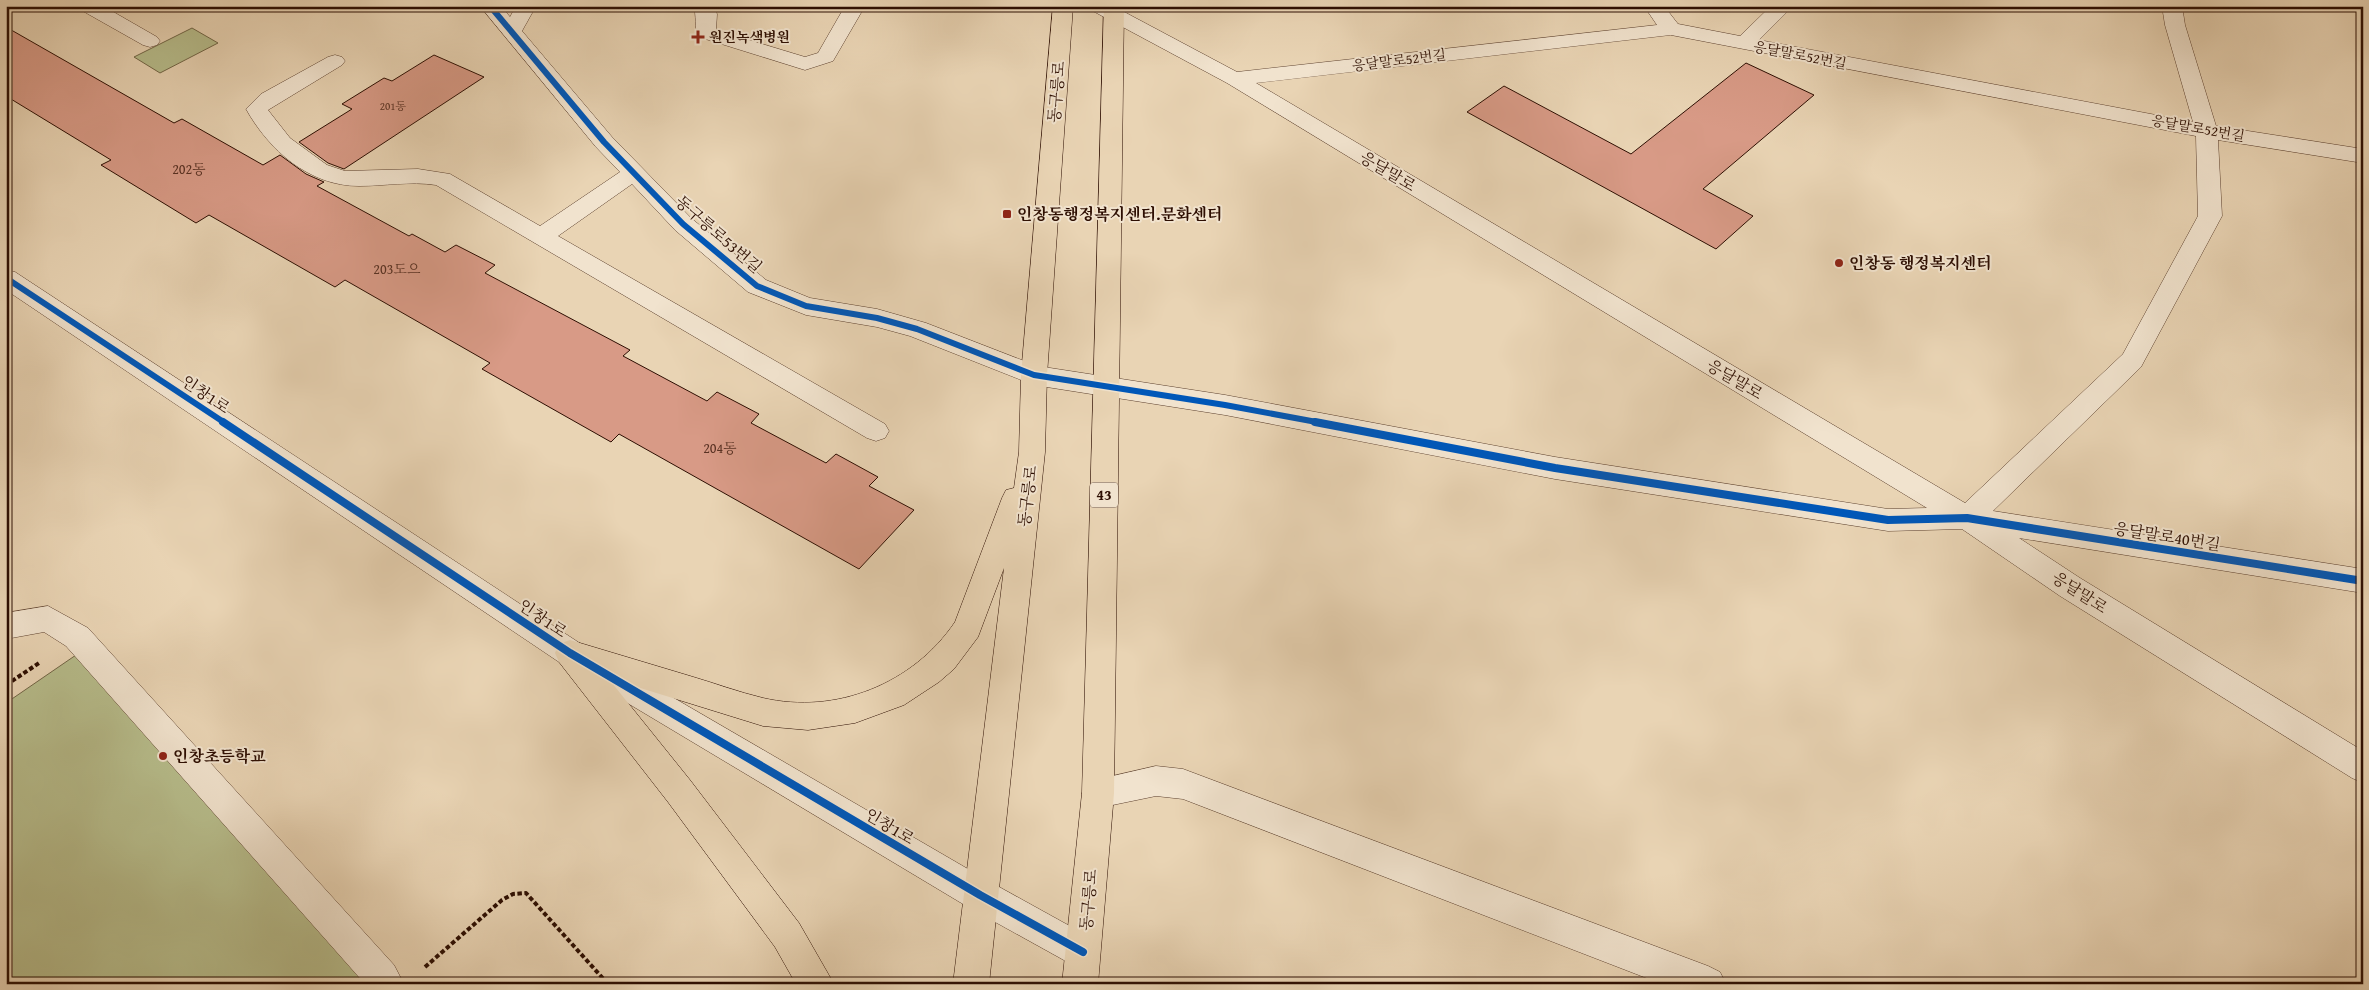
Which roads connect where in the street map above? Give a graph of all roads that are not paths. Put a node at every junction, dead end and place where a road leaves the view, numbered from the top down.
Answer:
1 (88, 6) edge
2 (490, 6) edge
3 (526, 6) edge
4 (703, 6) edge
5 (855, 6) edge
6 (1063, 6) edge
7 (1654, 6) edge
8 (1783, 6) edge
9 (2172, 6) edge
10 (1109, 9) edge
11 (1671, 29) junction
12 (511, 32) junction
13 (150, 41) dead end
14 (1743, 44) junction
15 (335, 61) dead end
16 (1234, 79) junction
17 (2207, 131) junction
18 (2363, 156) edge
19 (634, 173) junction
20 (540, 237) junction
21 (6, 278) edge
22 (1034, 375) junction
23 (1106, 386) junction
24 (876, 431) dead end
25 (1032, 452) junction
26 (1967, 518) junction
27 (2363, 581) edge
28 (6, 626) edge
29 (570, 653) junction
30 (2363, 768) edge
31 (1098, 793) junction
32 (980, 895) junction
33 (1082, 968) edge
34 (386, 984) edge
35 (816, 984) edge
36 (971, 984) edge
37 (1708, 984) edge

1 - 13 street
2 - 12 street, 동구릉로53번길
3 - 12 street
4 - 5 street
6 - 22 main road, 동구릉로
7 - 11 street
8 - 14 street
9 - 17 street
10 - 16 street, 응달말로
10 - 23 main road, 동구릉로 / 43
11 - 14 street, 응달말로52번길
11 - 16 street, 응달말로52번길
12 - 19 street, 동구릉로53번길
14 - 17 street, 응달말로52번길
15 - 20 street
16 - 26 street, 응달말로
17 - 18 street, 응달말로52번길
17 - 26 street
19 - 20 street
19 - 22 street, 동구릉로53번길
20 - 24 street
21 - 29 street, 인창1로
22 - 23 street, 동구릉로53번길
22 - 25 main road, 동구릉로
23 - 26 street, 동구릉로53번길
23 - 31 main road, 동구릉로 / 43
25 - 29 main road
25 - 32 main road, 동구릉로
26 - 27 street, 응달말로40번길
26 - 30 street, 응달말로
28 - 34 street
29 - 32 street, 인창1로
29 - 35 main road
31 - 33 main road, 동구릉로 / 43
31 - 37 street
32 - 33 street, 인창1로
32 - 36 main road, 동구릉로

